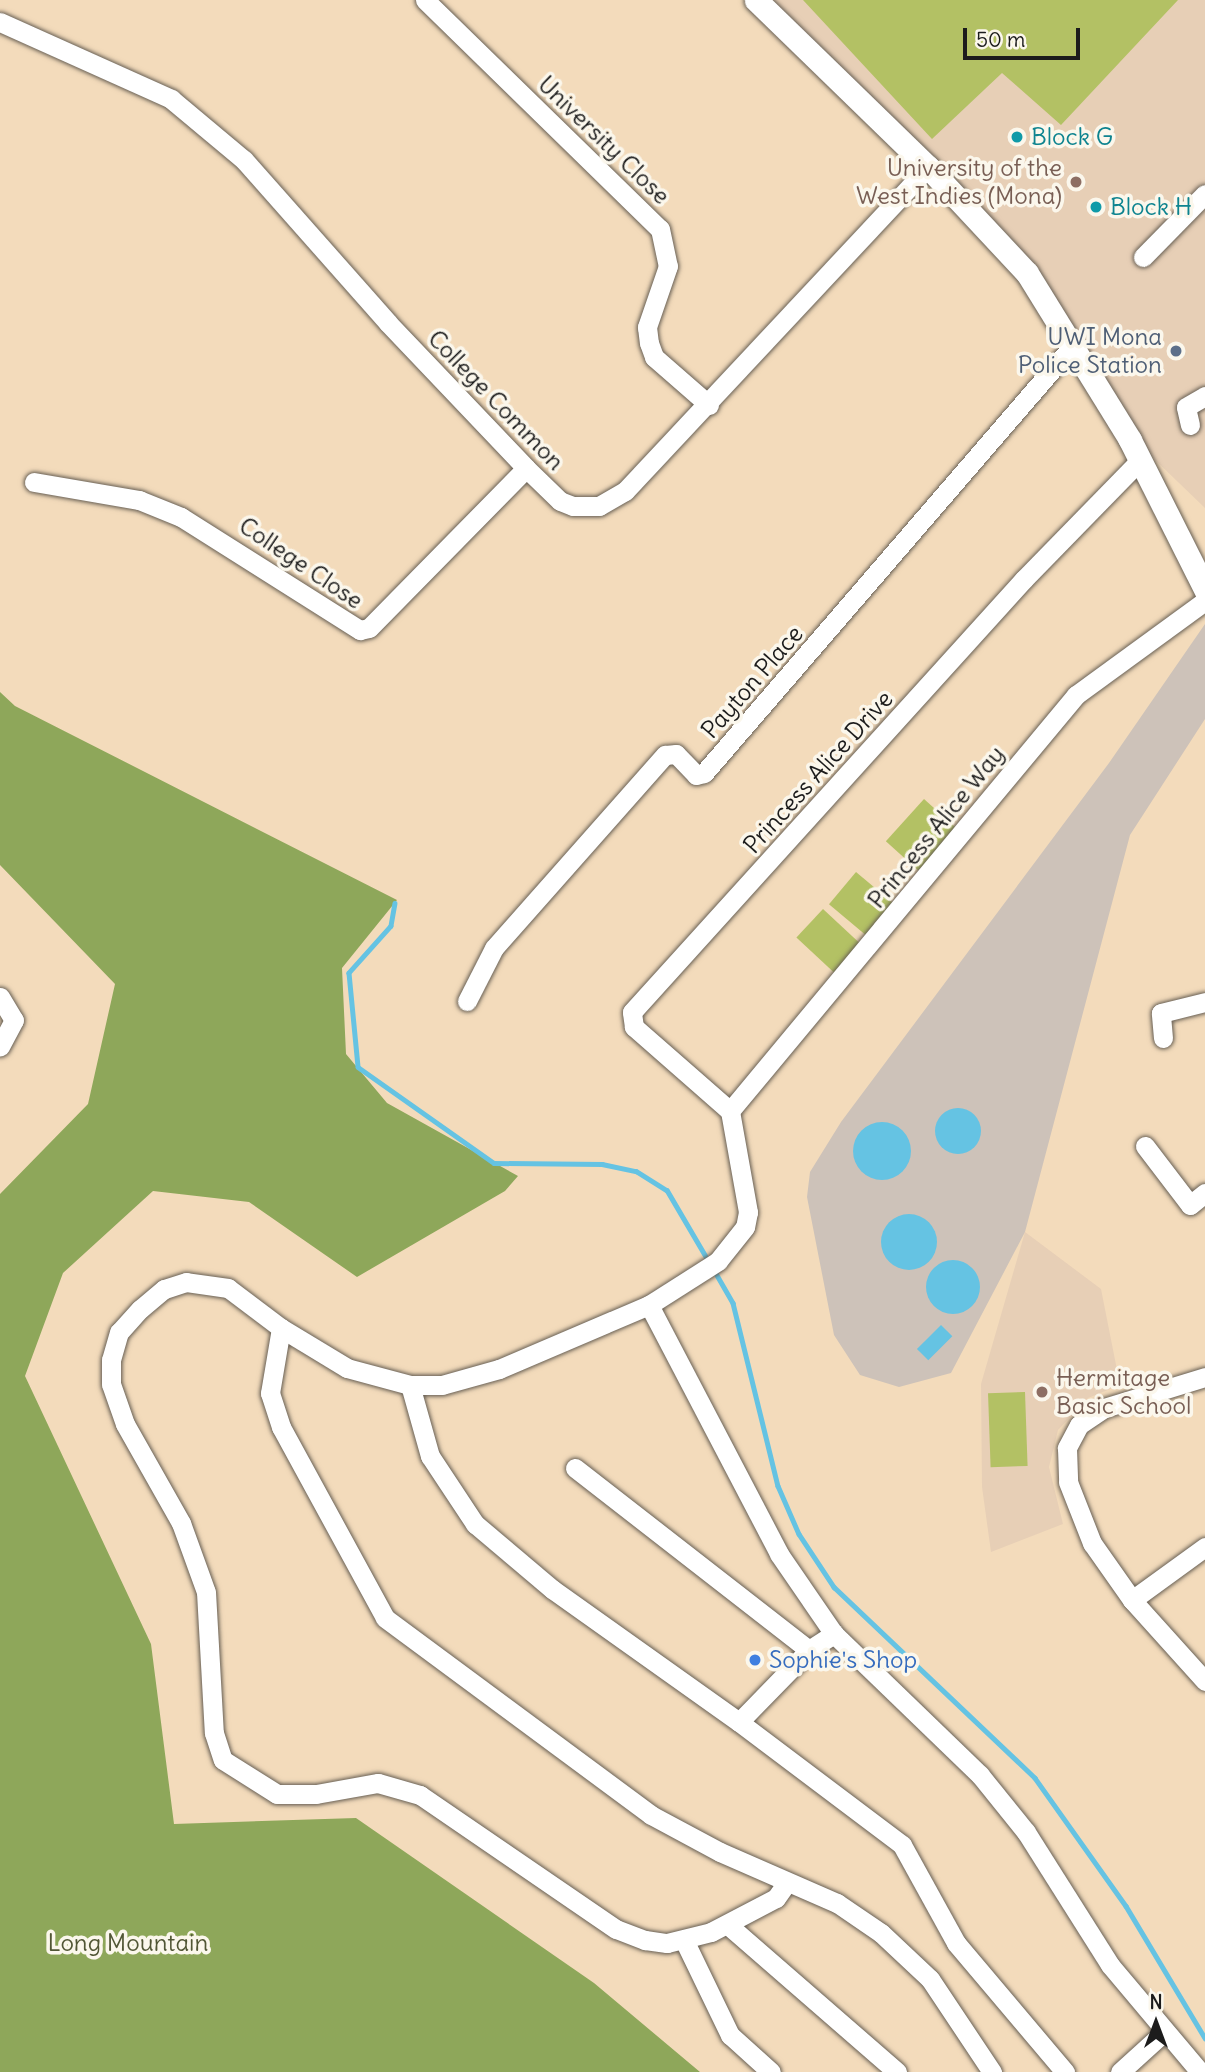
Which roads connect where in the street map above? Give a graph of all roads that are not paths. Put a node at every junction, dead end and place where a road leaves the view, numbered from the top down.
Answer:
1 (425, 0) edge
2 (756, 0) edge
3 (0, 22) edge
4 (928, 167) junction
5 (1205, 194) edge
6 (1143, 257) dead end
7 (1074, 344) junction
8 (1205, 396) edge
9 (709, 405) junction
10 (1190, 425) dead end
11 (1138, 462) junction
12 (526, 468) junction
13 (34, 482) dead end
14 (1205, 589) edge
15 (1205, 601) edge
16 (0, 997) edge
17 (467, 1001) dead end
18 (1205, 1002) edge
19 (1163, 1038) dead end
20 (0, 1046) edge
21 (730, 1111) junction
22 (1145, 1146) dead end
23 (1205, 1193) edge
24 (649, 1305) junction
25 (281, 1328) junction
26 (1205, 1377) edge
27 (410, 1385) junction
28 (575, 1468) dead end
29 (1205, 1547) edge
30 (1132, 1600) junction
31 (834, 1634) junction
32 (809, 1650) junction
33 (1205, 1681) edge
34 (738, 1722) junction
35 (787, 1882) junction
36 (728, 1925) junction
37 (684, 1940) junction
38 (1163, 2033) junction
39 (771, 2072) edge
40 (897, 2072) edge
41 (992, 2072) edge
42 (1065, 2072) edge
43 (1120, 2072) edge
44 (1200, 2072) edge

1 - 9 street, University Close
2 - 4 street
3 - 12 street, College Common
4 - 7 street
4 - 9 street, College Common
5 - 6 street
7 - 11 street
7 - 17 street, Payton Place
8 - 10 street
9 - 12 street, College Common
11 - 14 street
11 - 21 street, Princess Alice Drive
12 - 13 street, College Close
15 - 21 street, Princess Alice Way
16 - 20 street
18 - 19 street
21 - 24 street
22 - 23 street
24 - 27 street
24 - 31 street
25 - 27 street
25 - 35 street
25 - 37 street
26 - 30 street
27 - 34 street
28 - 32 street
29 - 30 street
30 - 33 street
31 - 32 street
31 - 38 street
32 - 34 street
34 - 42 street
35 - 36 street
35 - 41 street
36 - 37 street
36 - 40 street
37 - 39 street
38 - 43 street
38 - 44 street

